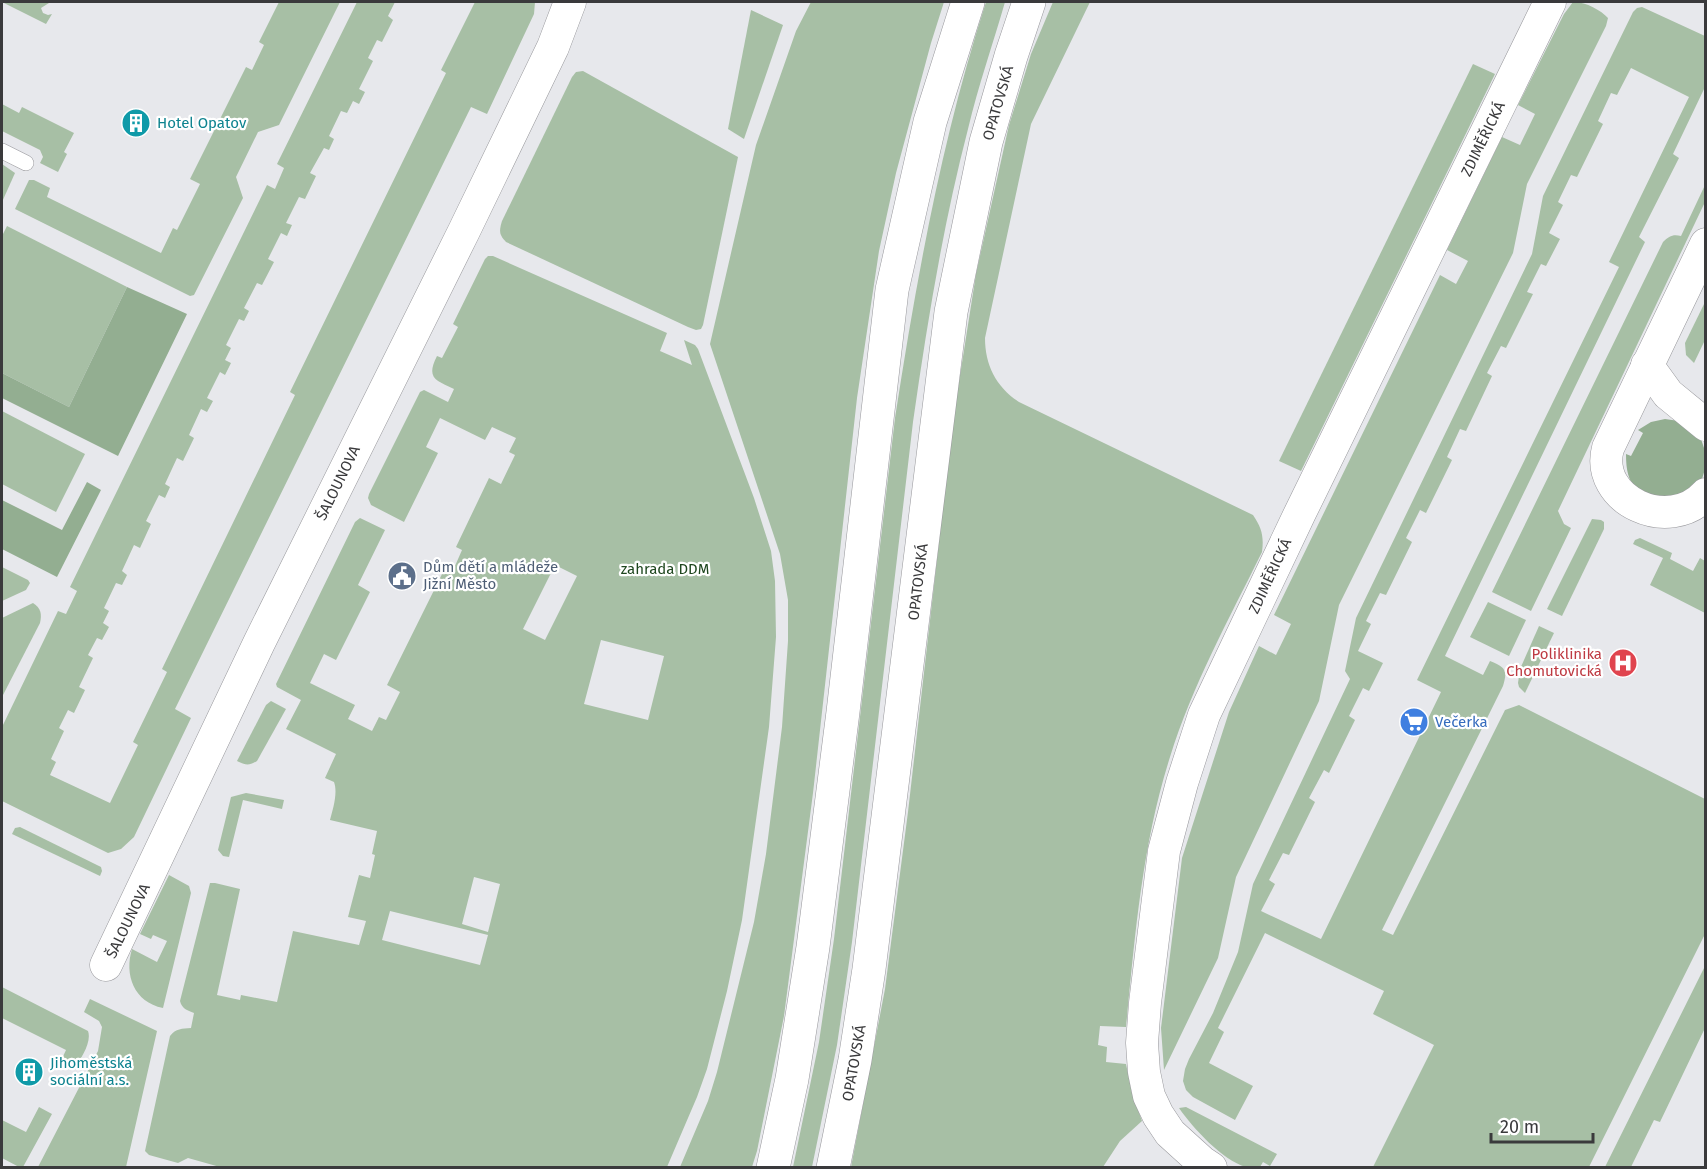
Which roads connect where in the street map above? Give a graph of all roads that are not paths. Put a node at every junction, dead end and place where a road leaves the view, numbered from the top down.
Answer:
1 (570, 2) edge
2 (968, 2) edge
3 (1029, 2) edge
4 (1550, 2) edge
5 (2, 151) edge
6 (26, 163) dead end
7 (1705, 247) edge
8 (1647, 365) junction
9 (1706, 425) edge
10 (1706, 494) edge
11 (106, 965) dead end
12 (773, 1167) edge
13 (832, 1167) edge
14 (1211, 1167) edge

1 - 11 street, ŠALOUNOVA
2 - 12 main road
3 - 13 main road, OPATOVSKÁ
4 - 14 street, ZDIMĚŘICKÁ
5 - 6 lane
7 - 8 street
8 - 9 street
8 - 10 street

